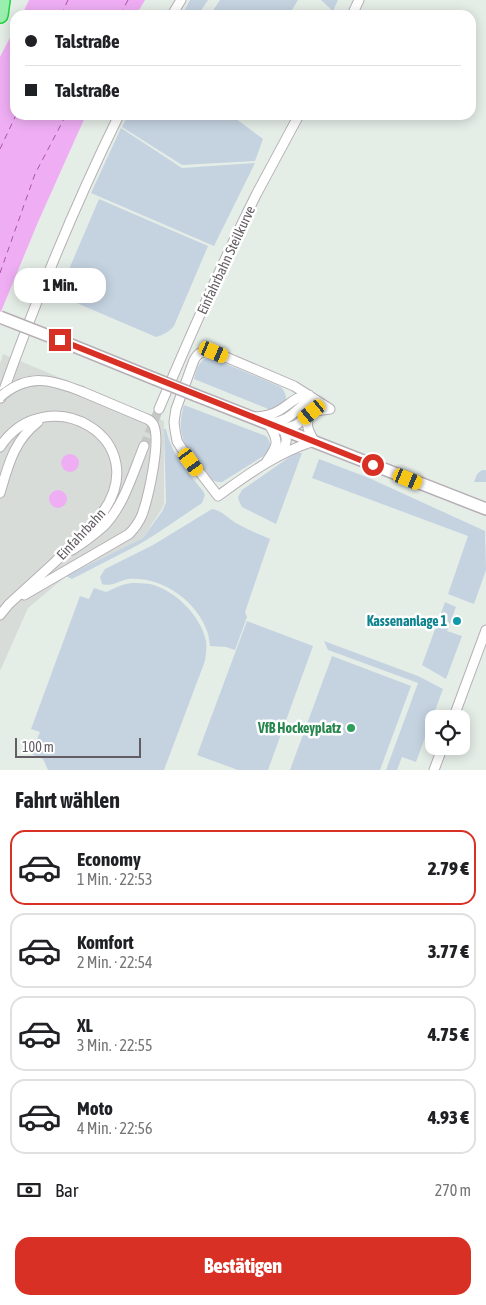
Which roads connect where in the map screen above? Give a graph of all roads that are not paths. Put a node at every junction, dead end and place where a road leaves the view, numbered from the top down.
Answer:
1 (2, 0) edge
2 (0, 14) edge
3 (117, 120) edge
4 (296, 120) edge
5 (0, 317) edge
6 (279, 380) junction
7 (304, 396) junction
8 (0, 399) edge
9 (319, 402) junction
10 (288, 404) junction
11 (299, 407) junction
12 (159, 409) tunnel mouth
13 (312, 412) junction
14 (47, 417) junction
15 (253, 417) junction
16 (268, 423) junction
17 (283, 429) junction
18 (314, 441) junction
19 (144, 446) tunnel mouth
20 (0, 447) edge
21 (279, 455) junction
22 (266, 462) junction
23 (0, 493) edge
24 (486, 509) edge
25 (56, 561) junction
26 (9, 604) junction
27 (0, 614) edge
28 (486, 630) edge
29 (456, 710) edge
30 (440, 755) edge
31 (434, 770) edge

1 - 2 highway
3 - 8 street
4 - 12 street, Einfahrbahn Steilkurve
5 - 15 main road, bridge
6 - 7 street
6 - 10 street
6 - 22 street
7 - 9 street
7 - 10 street
7 - 11 street
8 - 26 street, bridge
9 - 11 street
9 - 13 street
10 - 15 street
11 - 16 street
13 - 17 street
13 - 18 street
14 - 20 street, Einfahrbahn
14 - 23 street
14 - 25 street, Einfahrbahn
15 - 16 main road
16 - 17 main road
16 - 22 street
17 - 18 main road
17 - 21 street
18 - 21 street
18 - 24 main road
19 - 25 street
21 - 22 street
25 - 26 street, Einfahrbahn
26 - 27 street, Einfahrbahn
28 - 29 street
30 - 31 street

